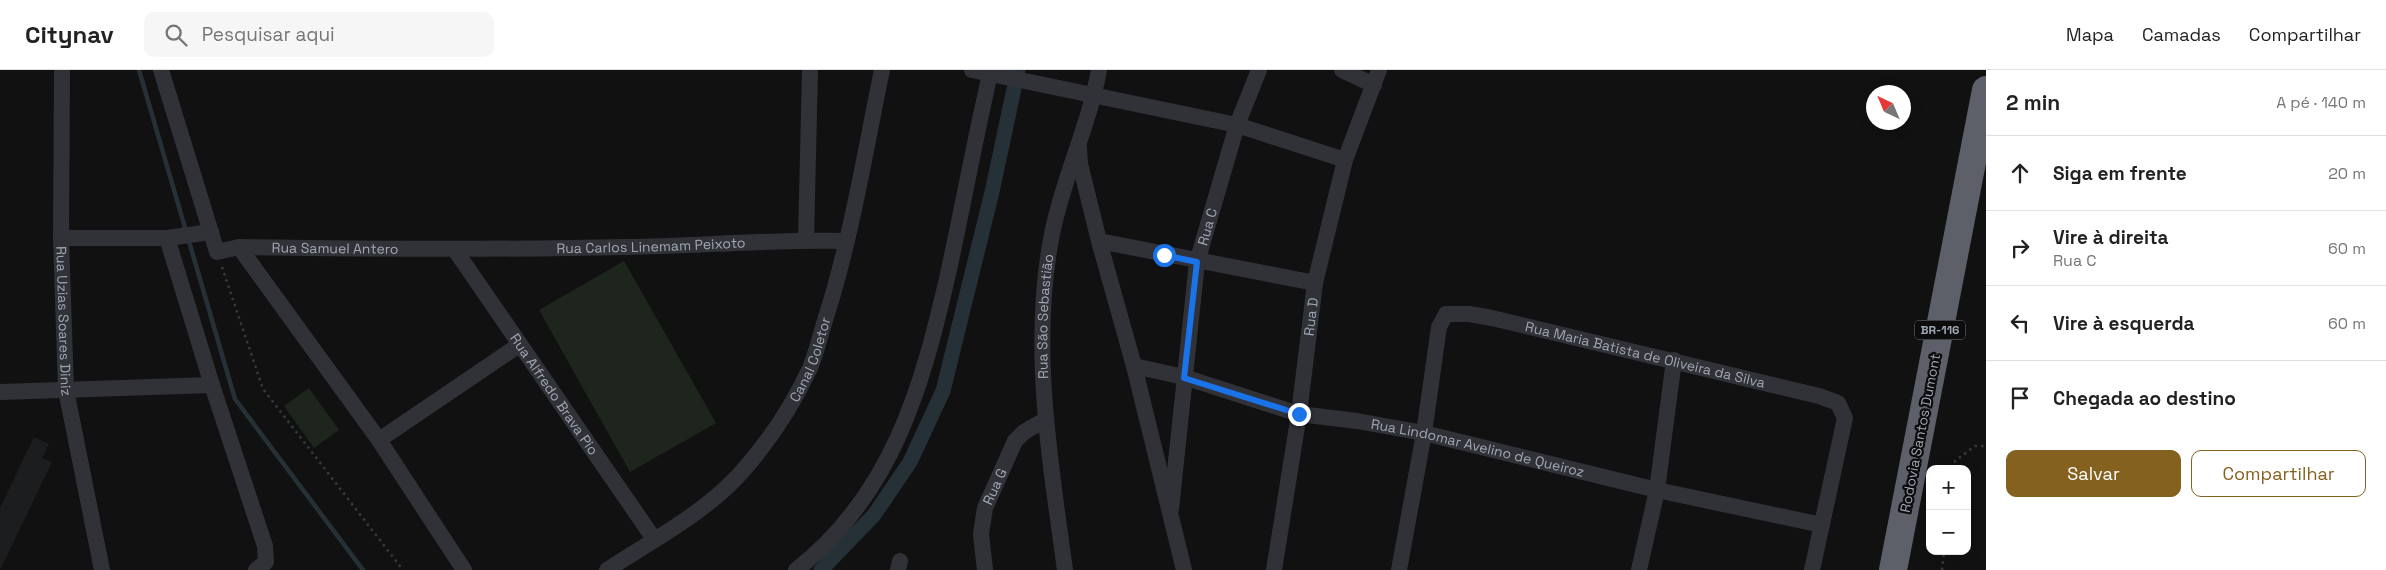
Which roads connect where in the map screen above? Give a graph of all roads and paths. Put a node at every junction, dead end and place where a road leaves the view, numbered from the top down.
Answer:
1 (62, 70) edge
2 (161, 70) edge
3 (810, 70) edge
4 (882, 70) edge
5 (972, 70) edge
6 (1099, 70) edge
7 (1259, 70) edge
8 (1342, 70) edge
9 (994, 73) edge
10 (1376, 77) edge
11 (1986, 90) edge
12 (1094, 97) junction
13 (1237, 125) junction
14 (1079, 141) junction
15 (1344, 160) junction
16 (206, 233) junction
17 (61, 238) junction
18 (172, 238) junction
19 (806, 240) junction
20 (848, 241) junction
21 (1098, 241) junction
22 (239, 247) junction
23 (455, 250) junction
24 (217, 252) junction
25 (1197, 262) junction
26 (1315, 283) junction
27 (519, 345) junction
28 (1674, 360) junction
29 (1134, 366) junction
30 (1184, 378) junction
31 (212, 385) junction
32 (66, 390) junction
33 (0, 392) edge
34 (1299, 414) junction
35 (1045, 420) junction
36 (1424, 433) junction
37 (379, 440) junction
38 (1986, 446) edge
39 (1954, 465) edge
40 (1658, 490) junction
41 (1171, 509) junction
42 (1822, 525) junction
43 (654, 540) junction
44 (1944, 555) edge
45 (102, 570) edge
46 (256, 570) edge
47 (403, 570) edge
48 (464, 570) edge
49 (607, 570) edge
50 (796, 570) edge
51 (985, 570) edge
52 (1065, 570) edge
53 (1184, 570) edge
54 (1274, 570) edge
55 (1399, 570) edge
56 (1639, 570) edge
57 (1812, 570) edge
58 (1893, 570) edge
59 (1942, 570) edge

1 - 17 street, Rua Uzias Soares Diniz
2 - 16 street
3 - 19 street
4 - 20 street, Canal Coletor
5 - 9 street
6 - 12 street, Rua São Sebastião
7 - 13 street, Rua C
8 - 10 street
9 - 12 street
9 - 50 street
10 - 15 street, Rua D
11 - 58 highway, Rodovia Santos Dumont / BR-116
12 - 13 street
12 - 14 street, Rua São Sebastião
13 - 15 street
13 - 25 street, Rua C
14 - 21 street
14 - 35 street, Rua São Sebastião
15 - 26 street, Rua D
16 - 18 street
16 - 24 street
17 - 18 street
17 - 32 street, Rua Uzias Soares Diniz
18 - 31 street
19 - 20 street, Rua Carlos Linemam Peixoto
19 - 23 street, Rua Carlos Linemam Peixoto
20 - 43 street, Canal Coletor
21 - 25 street
21 - 29 street
22 - 23 street, Rua Samuel Antero
22 - 24 street, Rua Samuel Antero
22 - 37 street
23 - 27 street, Rua Alfredo Brava Pio
24 - 47 path
25 - 26 street
25 - 30 street, Rua C
26 - 34 street, Rua D
27 - 37 street
27 - 43 street, Rua Alfredo Brava Pio
28 - 36 street, Rua Maria Batista de Oliveira da Silva
28 - 40 street
28 - 42 street, Rua Maria Batista de Oliveira da Silva
29 - 30 street, Rua Lindomar Avelino de Queiroz
29 - 41 street
30 - 34 street, Rua Lindomar Avelino de Queiroz
30 - 41 street, Rua C
31 - 32 street
31 - 46 street
32 - 33 street
32 - 45 street, Rua Uzias Soares Diniz
34 - 36 street, Rua Lindomar Avelino de Queiroz
34 - 54 street, Rua D
35 - 51 street, Rua G
35 - 52 street, Rua São Sebastião
36 - 40 street, Rua Lindomar Avelino de Queiroz
36 - 55 street
37 - 48 street
38 - 39 path
40 - 42 street, Rua Lindomar Avelino de Queiroz
40 - 56 street
41 - 53 street
42 - 57 street
43 - 49 street, Canal Coletor
44 - 59 path

